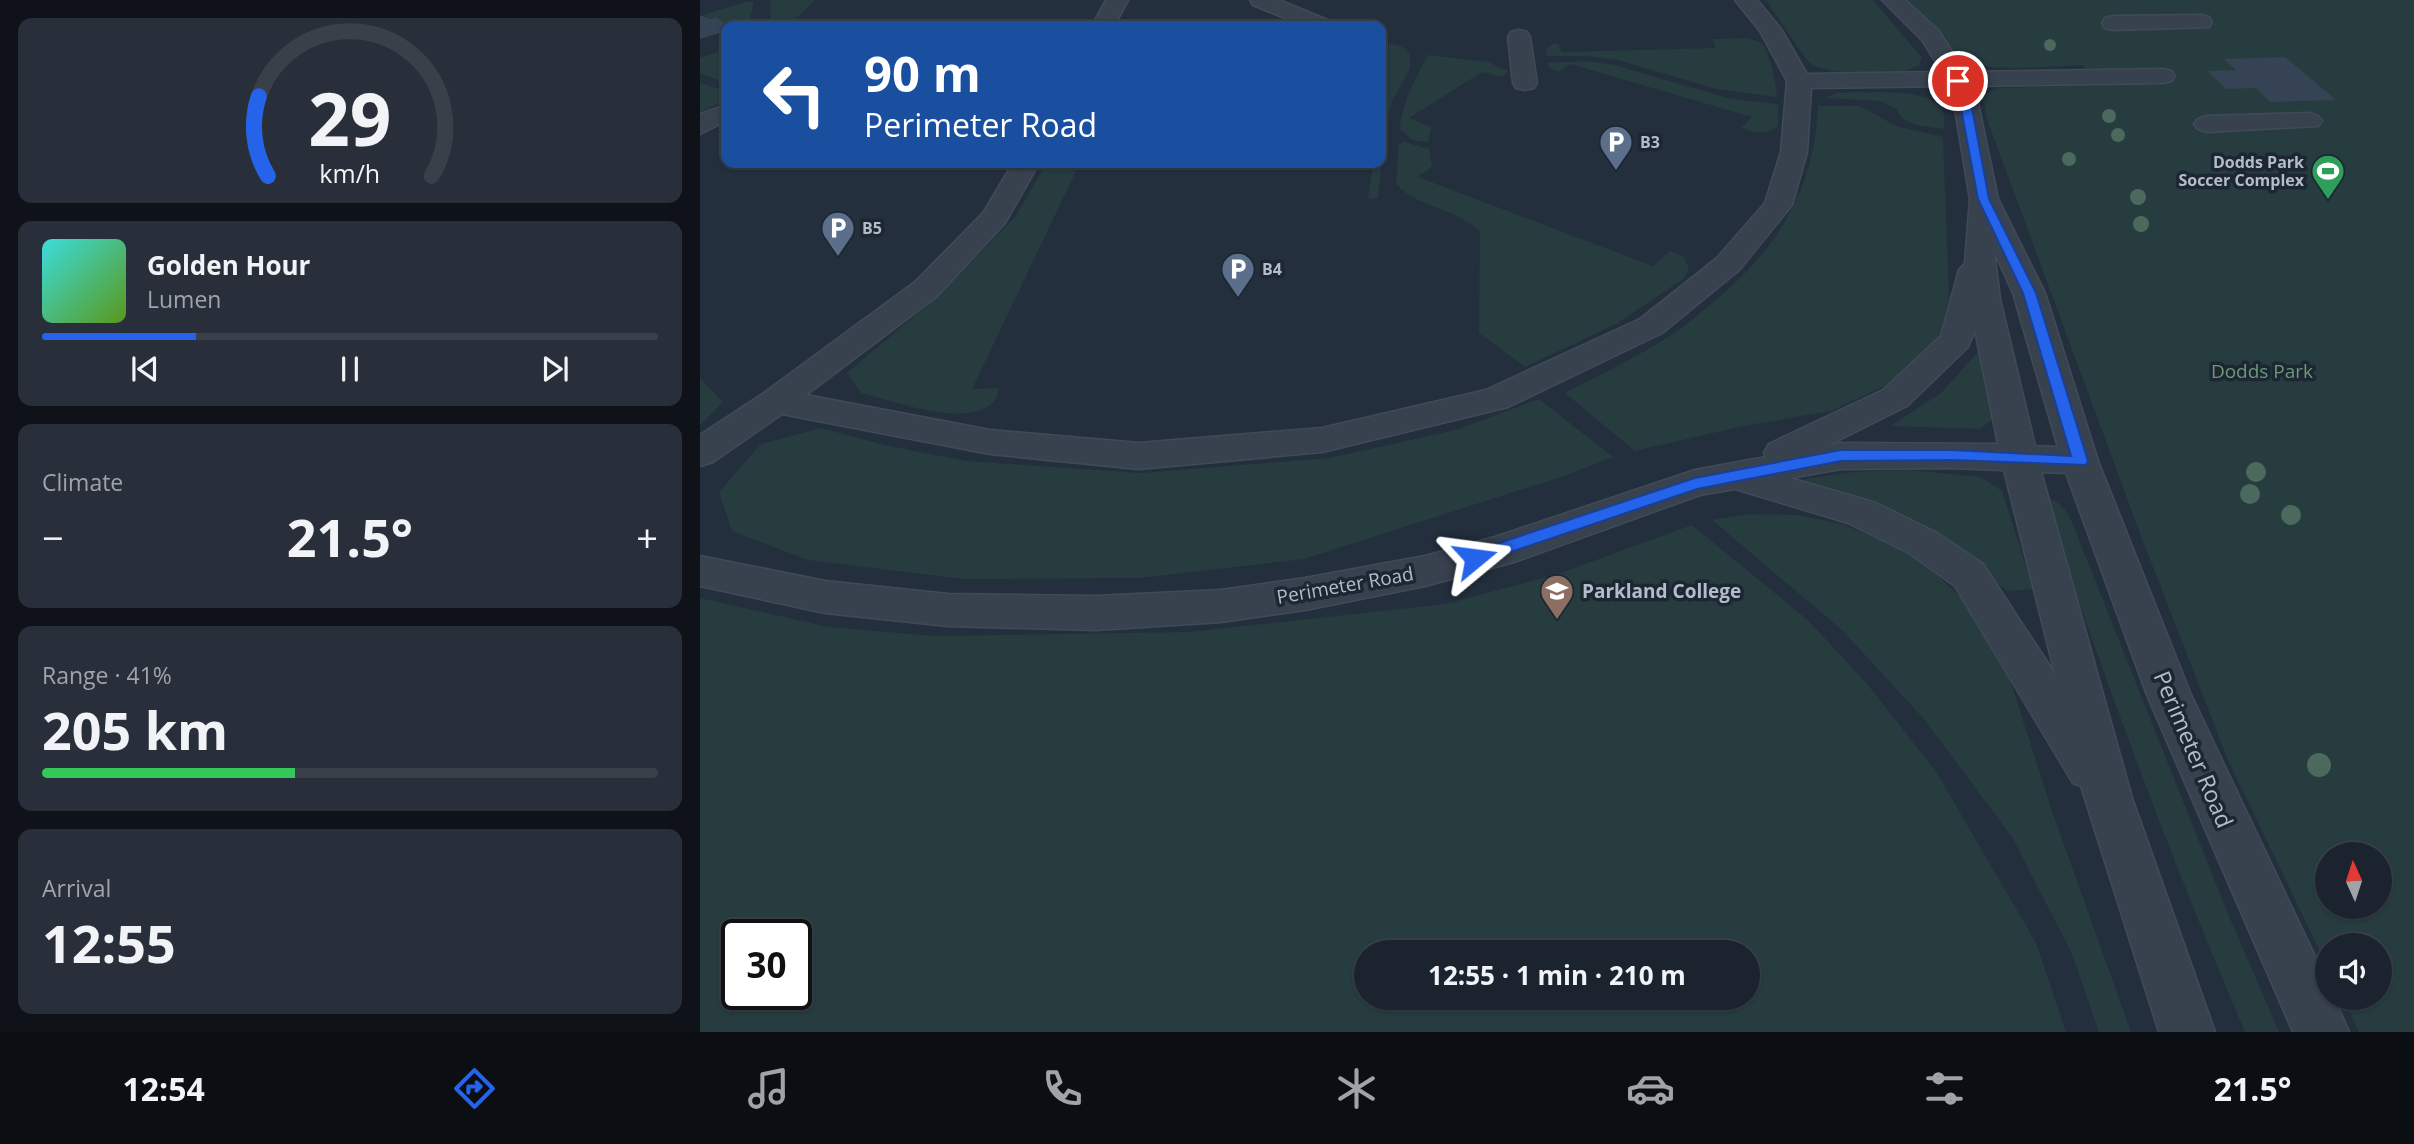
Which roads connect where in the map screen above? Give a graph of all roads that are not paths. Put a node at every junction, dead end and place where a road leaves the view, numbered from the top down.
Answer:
1 (1117, 0) edge
2 (1261, 0) edge
3 (1746, 0) edge
4 (1894, 0) edge
5 (1106, 21) edge
6 (1310, 21) edge
7 (2201, 22) dead end
8 (2113, 23) dead end
9 (1519, 37) dead end
10 (2163, 76) dead end
11 (1800, 81) junction
12 (1958, 81) junction
13 (1525, 83) dead end
14 (721, 115) edge
15 (2309, 121) dead end
16 (2207, 124) dead end
17 (700, 126) edge
18 (1023, 168) edge
19 (1984, 199) junction
20 (1979, 251) junction
21 (776, 401) junction
22 (700, 453) edge
23 (2019, 457) junction
24 (2080, 461) junction
25 (1735, 476) junction
26 (700, 571) edge
27 (2108, 798) junction
28 (2188, 1032) edge
29 (2320, 1032) edge

1 - 5 street
2 - 6 street
3 - 11 street
4 - 12 street, Perimeter Road
7 - 8 street
9 - 13 street
10 - 12 street
11 - 12 street
11 - 21 street
12 - 19 street, Perimeter Road
14 - 17 street
15 - 16 street
18 - 21 street
19 - 20 street, Perimeter Road
19 - 24 street, Perimeter Road
20 - 23 street, Perimeter Road
20 - 25 street
21 - 22 street
23 - 24 street, Perimeter Road
23 - 25 street, Perimeter Road
23 - 27 street, Perimeter Road
24 - 29 street, Perimeter Road
25 - 26 street, Perimeter Road
25 - 27 street
27 - 28 street, Perimeter Road

